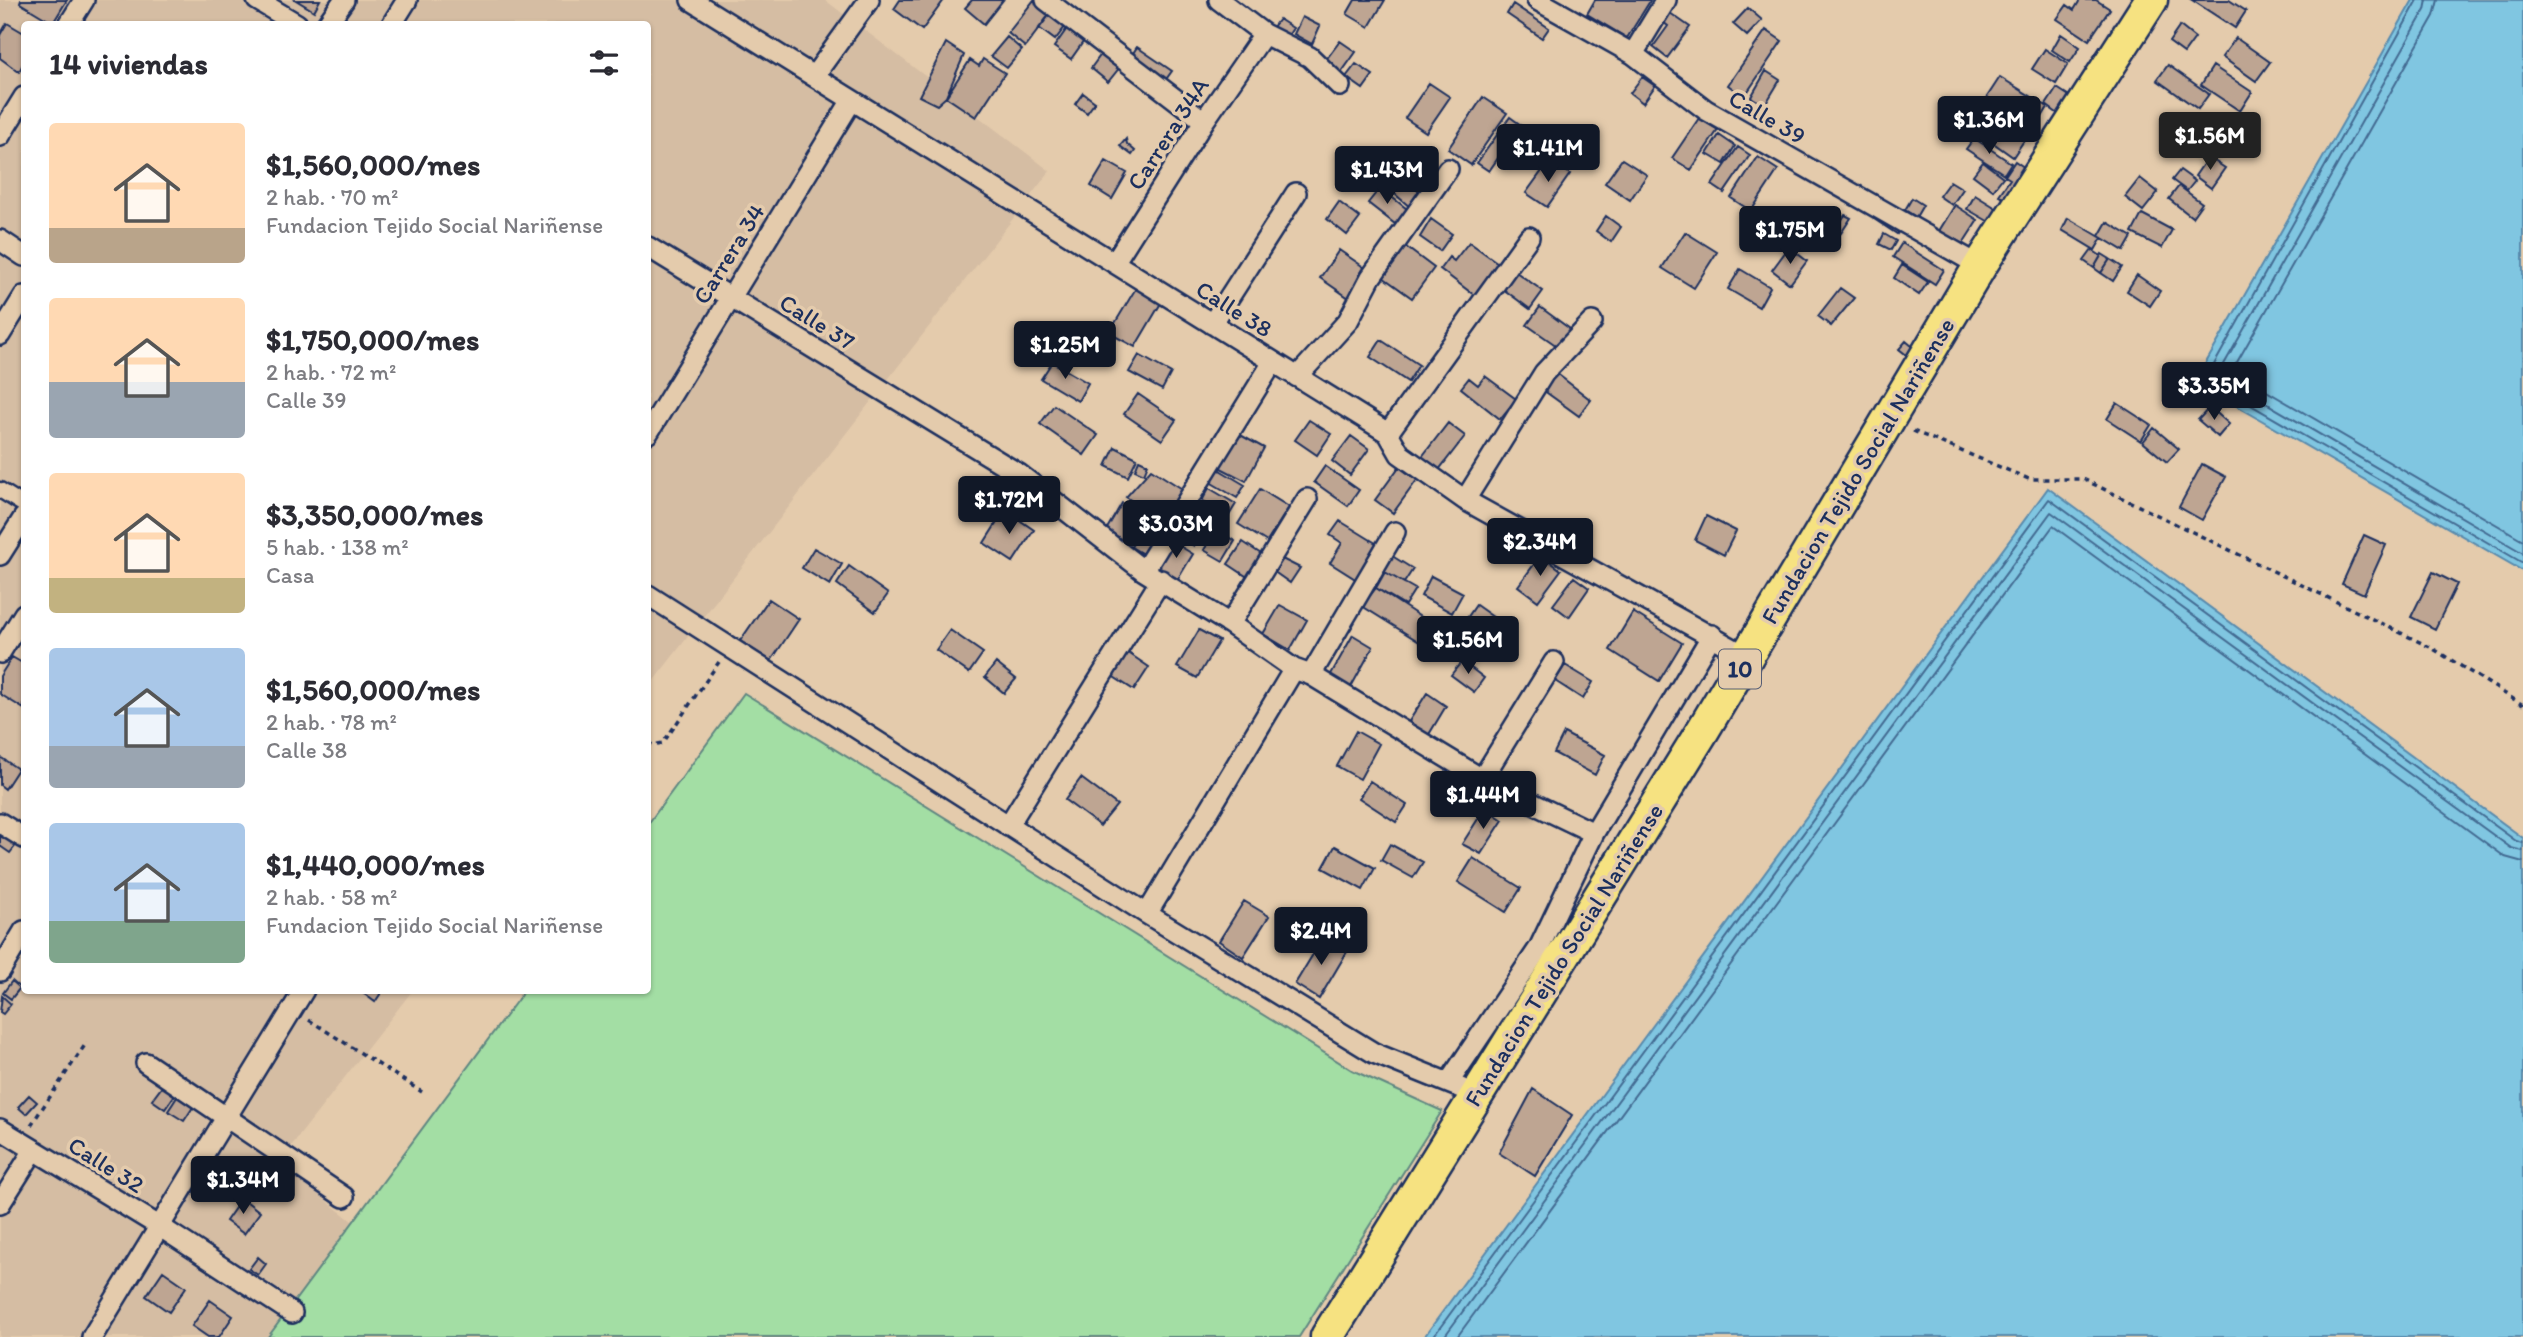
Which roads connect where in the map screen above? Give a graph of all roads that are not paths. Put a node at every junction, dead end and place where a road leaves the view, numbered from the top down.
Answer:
1 (84, 0) edge
2 (257, 0) edge
3 (344, 0) edge
4 (407, 0) edge
5 (691, 0) edge
6 (869, 0) edge
7 (1046, 0) edge
8 (1219, 0) edge
9 (1537, 0) edge
10 (1666, 0) edge
11 (2151, 0) edge
12 (71, 21) edge
13 (292, 21) edge
14 (329, 21) edge
15 (394, 21) edge
16 (1264, 33) junction
17 (1633, 54) junction
18 (814, 76) junction
19 (1340, 86) dead end
20 (852, 100) junction
21 (21, 102) edge
22 (1204, 121) junction
23 (0, 136) edge
24 (1448, 169) dead end
25 (1296, 193) dead end
26 (1529, 237) dead end
27 (0, 240) edge
28 (651, 249) edge
29 (21, 254) edge
30 (1114, 263) junction
31 (1980, 266) junction
32 (731, 298) junction
33 (21, 301) edge
34 (1592, 322) dead end
35 (1212, 324) junction
36 (0, 335) edge
37 (1273, 362) junction
38 (1297, 377) junction
39 (651, 428) edge
40 (1388, 433) junction
41 (0, 490) edge
42 (1307, 499) dead end
43 (1465, 500) junction
44 (21, 503) edge
45 (21, 522) edge
46 (1395, 532) dead end
47 (0, 555) edge
48 (1153, 576) junction
49 (651, 597) edge
50 (21, 618) edge
51 (1230, 624) junction
52 (1712, 635) junction
53 (2, 644) edge
54 (21, 651) edge
55 (1748, 657) junction
56 (1554, 662) dead end
57 (1302, 672) junction
58 (1482, 779) junction
59 (0, 823) edge
60 (1008, 825) junction
61 (1594, 833) junction
62 (21, 836) edge
63 (1147, 914) junction
64 (21, 936) edge
65 (0, 971) edge
66 (301, 994) edge
67 (146, 1063) dead end
68 (1449, 1082) junction
69 (1478, 1095) junction
70 (226, 1118) junction
71 (0, 1129) edge
72 (27, 1146) junction
73 (344, 1197) dead end
74 (0, 1204) edge
75 (159, 1226) junction
76 (292, 1313) dead end
77 (92, 1337) edge
78 (1327, 1337) edge

1 - 12 street
2 - 13 street
3 - 14 street
4 - 15 street
5 - 18 street, Calle 38
6 - 18 street
7 - 22 street
8 - 16 street
9 - 17 street, Calle 39
10 - 17 street
11 - 31 main road, Fundacion Tejido Social Nariñense / 10
16 - 19 street
16 - 22 street, Carrera 34A
17 - 31 street, Calle 39
18 - 20 street, Calle 38
20 - 30 street, Calle 38
20 - 32 street, Carrera 34
21 - 23 street
22 - 30 street, Carrera 34A
24 - 38 street
25 - 35 street
26 - 40 street
27 - 29 street
28 - 32 street, Calle 37
30 - 35 street, Calle 38
31 - 55 main road, Fundacion Tejido Social Nariñense / 10
32 - 39 street, Carrera 34
32 - 48 street, Calle 37
33 - 36 street
34 - 43 street
35 - 37 street, Calle 38
37 - 38 street, Calle 38
37 - 48 street
38 - 40 street, Calle 38
40 - 43 street, Calle 38
41 - 44 street
42 - 51 street
43 - 52 street, Calle 38
45 - 47 street
46 - 57 street
48 - 51 street, Calle 37
48 - 60 street
49 - 60 street
50 - 53 street
51 - 57 street, Calle 37
52 - 55 street, Calle 38
52 - 61 street
53 - 54 street
55 - 69 main road, Fundacion Tejido Social Nariñense / 10
56 - 58 street
57 - 58 street, Calle 37
57 - 63 street
58 - 61 street, Calle 37
59 - 62 street
60 - 63 street
61 - 68 street
63 - 68 street
64 - 65 street
66 - 70 street
67 - 70 street
68 - 69 street
69 - 78 main road, Fundacion Tejido Social Nariñense / 10
70 - 73 street
70 - 75 street
71 - 72 street, Calle 32
72 - 74 street
72 - 75 street, Calle 32
75 - 76 street, Calle 32
75 - 77 street

